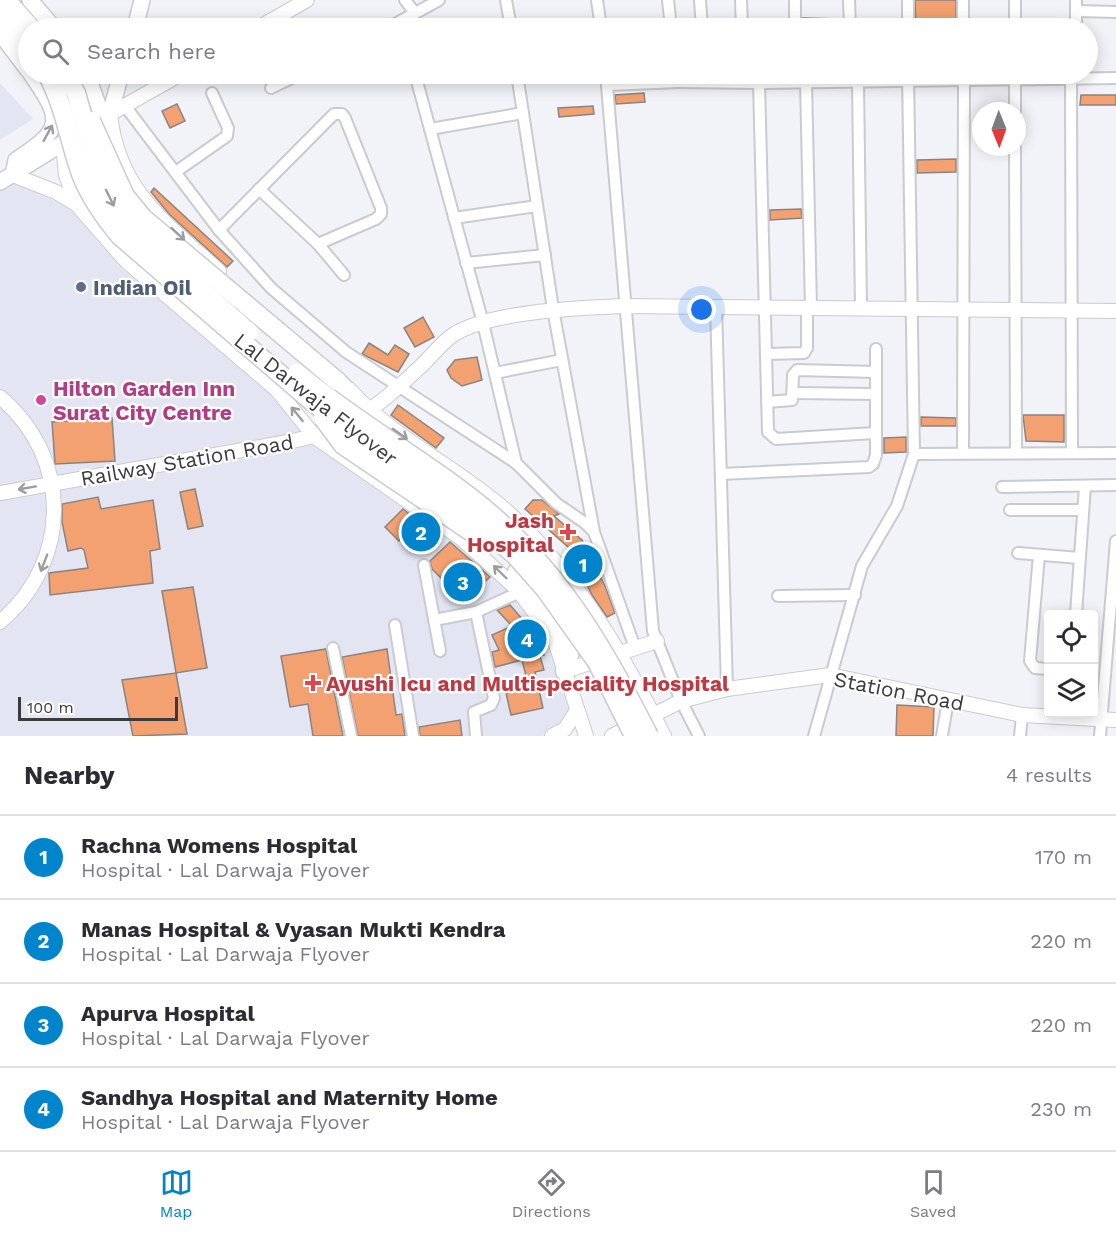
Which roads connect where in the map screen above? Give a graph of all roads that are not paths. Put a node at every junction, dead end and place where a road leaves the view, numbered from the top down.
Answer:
1 (6, 0) edge
2 (30, 0) edge
3 (142, 0) edge
4 (307, 0) edge
5 (405, 0) edge
6 (439, 0) edge
7 (506, 0) edge
8 (597, 0) edge
9 (668, 0) edge
10 (700, 0) edge
11 (741, 0) edge
12 (795, 0) edge
13 (849, 0) edge
14 (908, 0) edge
15 (963, 0) edge
16 (1015, 0) edge
17 (1076, 5) edge
18 (1116, 12) edge
19 (415, 13) junction
20 (0, 14) edge
21 (22, 18) edge
22 (45, 18) edge
23 (138, 18) edge
24 (276, 18) edge
25 (410, 18) edge
26 (509, 18) edge
27 (600, 18) edge
28 (670, 18) edge
29 (701, 18) edge
30 (742, 18) edge
31 (795, 18) edge
32 (850, 18) edge
33 (908, 18) edge
34 (963, 18) edge
35 (1015, 18) edge
36 (0, 33) edge
37 (18, 36) edge
38 (18, 56) edge
39 (1098, 78) edge
40 (1116, 78) edge
41 (38, 84) edge
42 (53, 84) edge
43 (71, 84) edge
44 (89, 84) edge
45 (117, 84) edge
46 (164, 84) edge
47 (279, 84) edge
48 (418, 84) edge
49 (519, 84) edge
50 (607, 84) edge
51 (759, 84) edge
52 (800, 84) edge
53 (854, 84) edge
54 (908, 84) edge
55 (964, 84) edge
56 (1015, 84) edge
57 (1075, 84) edge
58 (271, 88) dead end
59 (76, 93) junction
60 (212, 93) dead end
61 (1015, 102) edge
62 (125, 106) junction
63 (523, 113) junction
64 (106, 116) junction
65 (430, 129) junction
66 (63, 144) junction
67 (1015, 156) edge
68 (177, 171) junction
69 (6, 179) edge
70 (259, 189) junction
71 (76, 204) junction
72 (537, 206) junction
73 (454, 218) junction
74 (219, 230) junction
75 (318, 244) junction
76 (544, 255) junction
77 (466, 263) junction
78 (345, 275) dead end
79 (624, 306) junction
80 (716, 307) junction
81 (809, 308) junction
82 (552, 309) junction
83 (766, 309) junction
84 (861, 309) junction
85 (911, 310) junction
86 (965, 310) junction
87 (1015, 311) junction
88 (1071, 311) junction
89 (1116, 311) edge
90 (483, 323) junction
91 (876, 349) dead end
92 (767, 354) junction
93 (562, 360) junction
94 (876, 372) junction
95 (495, 373) junction
96 (400, 386) junction
97 (794, 393) junction
98 (876, 394) junction
99 (0, 397) edge
100 (309, 399) junction
101 (767, 402) junction
102 (370, 412) junction
103 (335, 431) junction
104 (875, 433) junction
105 (315, 437) junction
106 (1016, 452) junction
107 (1072, 452) junction
108 (963, 453) junction
109 (1116, 453) edge
110 (914, 454) junction
111 (516, 463) junction
112 (721, 474) junction
113 (52, 484) junction
114 (1116, 485) edge
115 (1085, 486) junction
116 (1002, 487) dead end
117 (0, 493) edge
118 (1010, 510) dead end
119 (1083, 510) junction
120 (594, 532) junction
121 (1116, 541) edge
122 (1018, 553) dead end
123 (1039, 555) junction
124 (1080, 558) junction
125 (424, 565) dead end
126 (520, 592) junction
127 (855, 595) junction
128 (778, 596) dead end
129 (1076, 610) edge
130 (476, 612) junction
131 (434, 620) junction
132 (0, 622) edge
133 (395, 626) dead end
134 (657, 641) junction
135 (333, 648) dead end
136 (635, 648) junction
137 (440, 651) dead end
138 (620, 653) junction
139 (1044, 669) edge
140 (564, 671) junction
141 (830, 675) junction
142 (727, 688) junction
143 (948, 700) junction
144 (681, 701) junction
145 (576, 712) junction
146 (1022, 715) junction
147 (654, 716) junction
148 (1101, 719) junction
149 (1116, 720) edge
150 (621, 735) edge
151 (351, 736) edge
152 (414, 736) edge
153 (476, 736) edge
154 (552, 736) edge
155 (586, 736) edge
156 (649, 736) edge
157 (664, 736) edge
158 (699, 736) edge
159 (814, 736) edge
160 (942, 736) edge
161 (1020, 736) edge
162 (1100, 736) edge

1 - 21 highway
2 - 22 main road
3 - 23 main road
4 - 24 street
5 - 19 street
6 - 19 street
7 - 26 street
8 - 27 street
9 - 28 street
10 - 29 street
11 - 30 street
12 - 31 street
13 - 32 street
14 - 33 street
15 - 34 street
16 - 35 street
17 - 18 street
19 - 25 street
20 - 37 highway
36 - 38 main road
39 - 40 street
69 -> 41 main road
42 - 100 highway, Lal Darwaja Flyover, bridge
43 - 59 highway, Lal Darwaja Flyover, bridge
44 - 64 main road
45 - 64 main road
46 - 62 street
47 - 58 street
48 - 65 street
49 - 63 street
50 - 79 street
51 - 83 street
52 - 81 street
53 - 84 street
54 - 85 street
55 - 86 street
56 - 61 street
57 - 88 street
59 - 103 highway, bridge
59 -> 156 highway, Lal Darwaja Flyover, bridge
60 - 68 street
62 - 64 street
62 - 68 street
63 - 65 street
63 - 72 street
64 - 66 main road
64 -> 102 street
65 - 73 street
66 - 69 main road
66 - 71 street
67 - 87 street
68 - 74 street
69 - 71 street
70 - 74 street
70 - 75 street
70 - 75 street
105 -> 71 street
72 - 73 street
72 - 76 street
73 - 77 street
74 - 96 street
75 - 78 street
76 - 77 street
76 - 82 street
77 - 90 street
79 - 80 street, Railway Station Road
79 - 82 street, Railway Station Road
79 - 134 street
80 - 83 street, Railway Station Road
80 - 112 street
81 - 83 street, Railway Station Road
81 - 84 street, Railway Station Road
81 - 92 street
82 - 90 street, Railway Station Road
82 - 93 street
83 - 92 street
84 - 85 street, Railway Station Road
85 - 86 street, Railway Station Road
85 - 110 street
86 - 87 street, Railway Station Road
86 - 108 street
87 - 88 street, Railway Station Road
87 - 106 street
88 - 89 street, Railway Station Road
88 - 107 street
90 - 95 street
90 - 96 street, Railway Station Road
91 - 94 street
92 - 101 street
93 - 95 street
93 - 120 street
94 - 97 street
94 - 98 street
95 - 111 street
96 - 102 street, Railway Station Road
96 - 111 street
97 - 98 street
97 - 101 street
98 - 104 street
99 - 113 street
100 - 140 highway, bridge
100 - 150 highway, Lal Darwaja Flyover, bridge
101 - 104 street
102 - 103 street, Railway Station Road
102 -> 138 street
103 - 105 street, Railway Station Road
104 - 112 street
105 - 113 street, Railway Station Road
126 -> 105 street
106 - 107 street
106 - 108 street
107 - 109 street
108 - 110 street
110 - 127 street
111 - 120 street
112 - 142 street
113 -> 117 street, Railway Station Road
113 -> 132 street
114 - 115 street
115 - 116 street
115 - 119 street
118 - 119 street
119 - 124 street
120 - 136 street
121 - 148 street
122 - 123 street
123 - 124 street
123 - 139 street
124 - 129 street
125 - 131 street
126 - 130 street
126 - 140 street
127 - 128 street
127 - 141 street
130 - 131 street
130 - 153 street
131 - 137 street
133 - 152 street
134 - 136 street
134 - 144 street
135 - 151 street
136 - 138 street
138 - 140 street
138 - 147 street
140 - 145 street
141 - 142 street, Station Road
141 - 143 street, Station Road
141 - 159 street
142 - 144 street, Station Road
143 - 146 street, Station Road
143 - 160 street
144 - 147 street, Station Road
144 - 158 street
145 - 154 street
145 - 155 street
146 - 148 street, Station Road
146 - 161 street
147 - 150 street, Station Road
147 - 157 street
148 - 149 street, Station Road
148 - 162 street

